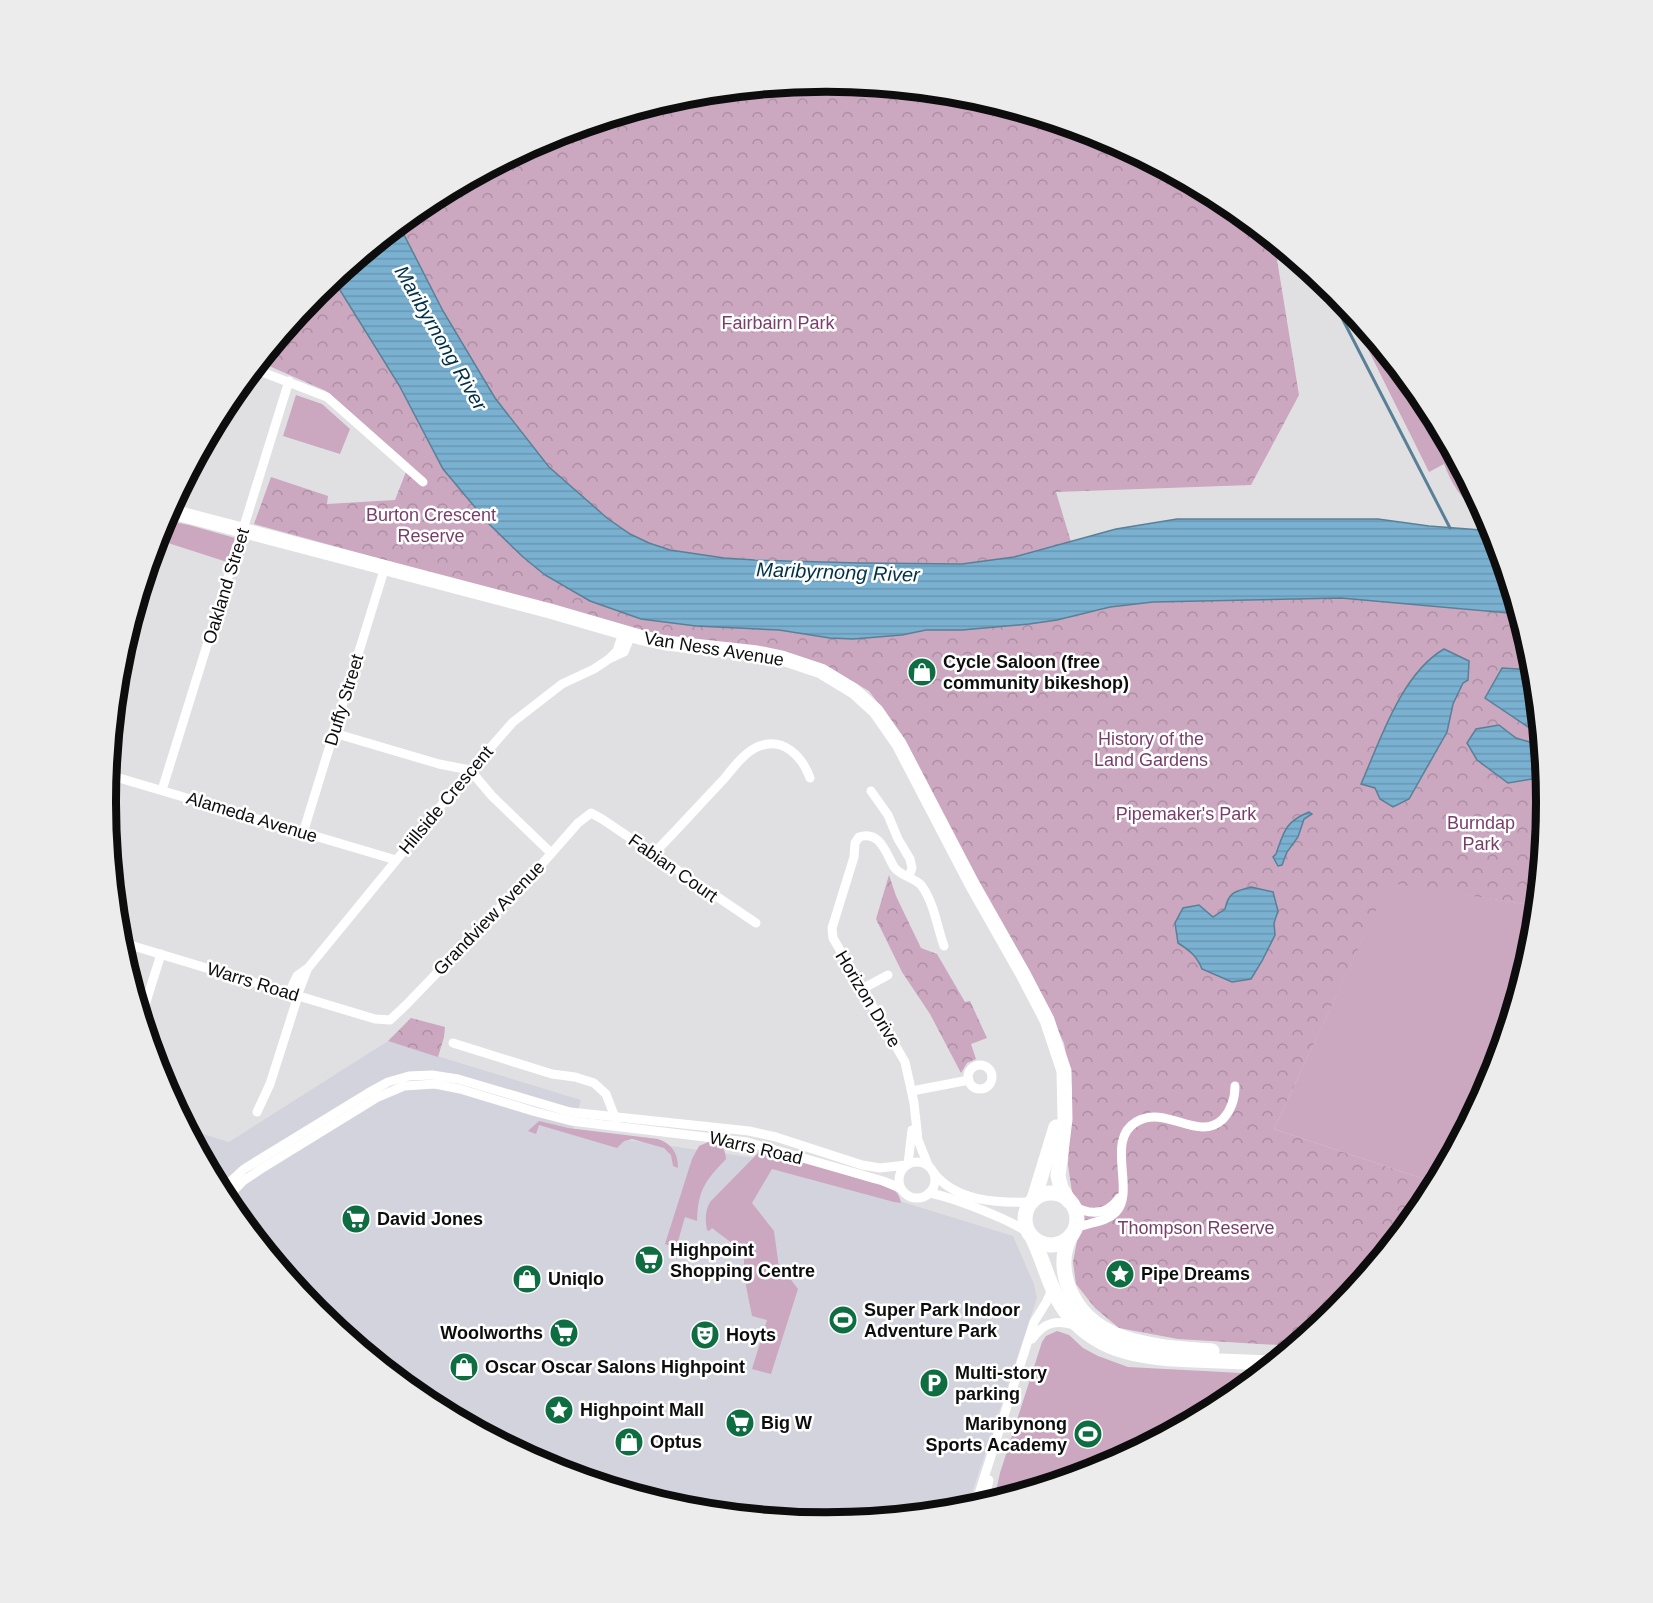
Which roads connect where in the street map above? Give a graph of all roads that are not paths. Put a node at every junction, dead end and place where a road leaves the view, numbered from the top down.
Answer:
1 (261, 371) edge
2 (289, 381) junction
3 (423, 482) dead end
4 (179, 512) edge
5 (243, 530) junction
6 (385, 567) junction
7 (627, 634) junction
8 (334, 733) junction
9 (466, 776) junction
10 (117, 777) edge
11 (810, 778) dead end
12 (162, 790) junction
13 (871, 791) dead end
14 (591, 813) joint
15 (303, 832) junction
16 (551, 853) junction
17 (654, 854) junction
18 (396, 860) junction
19 (912, 878) junction
20 (756, 923) dead end
21 (131, 945) edge
22 (944, 946) dead end
23 (161, 954) junction
24 (888, 975) dead end
25 (864, 988) junction
26 (295, 995) junction
27 (146, 1002) edge
28 (386, 1021) joint
29 (1052, 1035) junction
30 (453, 1043) dead end
31 (969, 1080) dead end
32 (1235, 1086) dead end
33 (912, 1091) junction
34 (257, 1112) dead end
35 (616, 1121) junction
36 (907, 1164) junction
37 (930, 1168) junction
38 (228, 1183) edge
39 (1122, 1185) junction
40 (900, 1188) junction
41 (233, 1191) edge
42 (929, 1193) junction
43 (1032, 1200) junction
44 (1071, 1203) junction
45 (1073, 1232) junction
46 (1031, 1236) junction
47 (1052, 1289) junction
48 (1082, 1328) junction
49 (1027, 1346) junction
50 (1272, 1354) edge
51 (1262, 1363) edge
52 (990, 1462) junction
53 (985, 1493) edge
54 (979, 1495) edge

1 - 2 street
2 - 3 street
2 - 5 street, Oakland Street
4 - 5 main road, Van Ness Avenue
5 - 6 main road, Van Ness Avenue
5 - 12 street, Oakland Street
6 - 7 main road, Van Ness Avenue
6 - 8 street, Duffy Street
7 - 9 street, Hillside Crescent
7 - 29 main road, Van Ness Avenue
8 - 9 street
8 - 15 street, Duffy Street
9 - 16 street
9 - 18 street, Hillside Crescent
10 - 12 street, Alameda Avenue
11 - 17 street
12 - 15 street, Alameda Avenue
13 - 19 street, Horizon Drive
14 - 16 street, Grandview Avenue
14 - 17 street, Fabian Court
15 - 18 street, Alameda Avenue
16 - 28 street, Grandview Avenue
17 - 20 street, Fabian Court
18 - 26 street, Hillside Crescent
19 - 22 street, Horizon Drive
19 - 25 street, Horizon Drive
21 - 23 street, Warrs Road
23 - 26 street, Warrs Road
23 - 27 street
24 - 25 street
25 - 33 street, Horizon Drive
26 - 28 street, Warrs Road
26 - 34 street, Hillside Crescent
29 - 43 main road, Van Ness Avenue
29 - 44 main road, Van Ness Avenue
30 - 35 street
31 - 33 street
32 - 39 street
33 - 36 street, Horizon Drive
33 - 37 street, Horizon Drive
35 - 36 street, Warrs Road
35 - 38 street
35 - 40 street, Warrs Road
35 - 41 street
36 - 37 street
36 - 40 street
37 - 42 street
37 - 43 street
39 - 44 street
39 - 45 street
40 - 42 street
42 - 46 street
43 - 44 main road
43 - 46 main road
44 - 45 main road
45 - 46 main road
45 - 50 main road
46 - 47 main road
47 - 48 main road
47 - 49 street
48 - 49 street
48 - 51 main road
49 - 52 street
52 - 53 street
52 - 54 street

